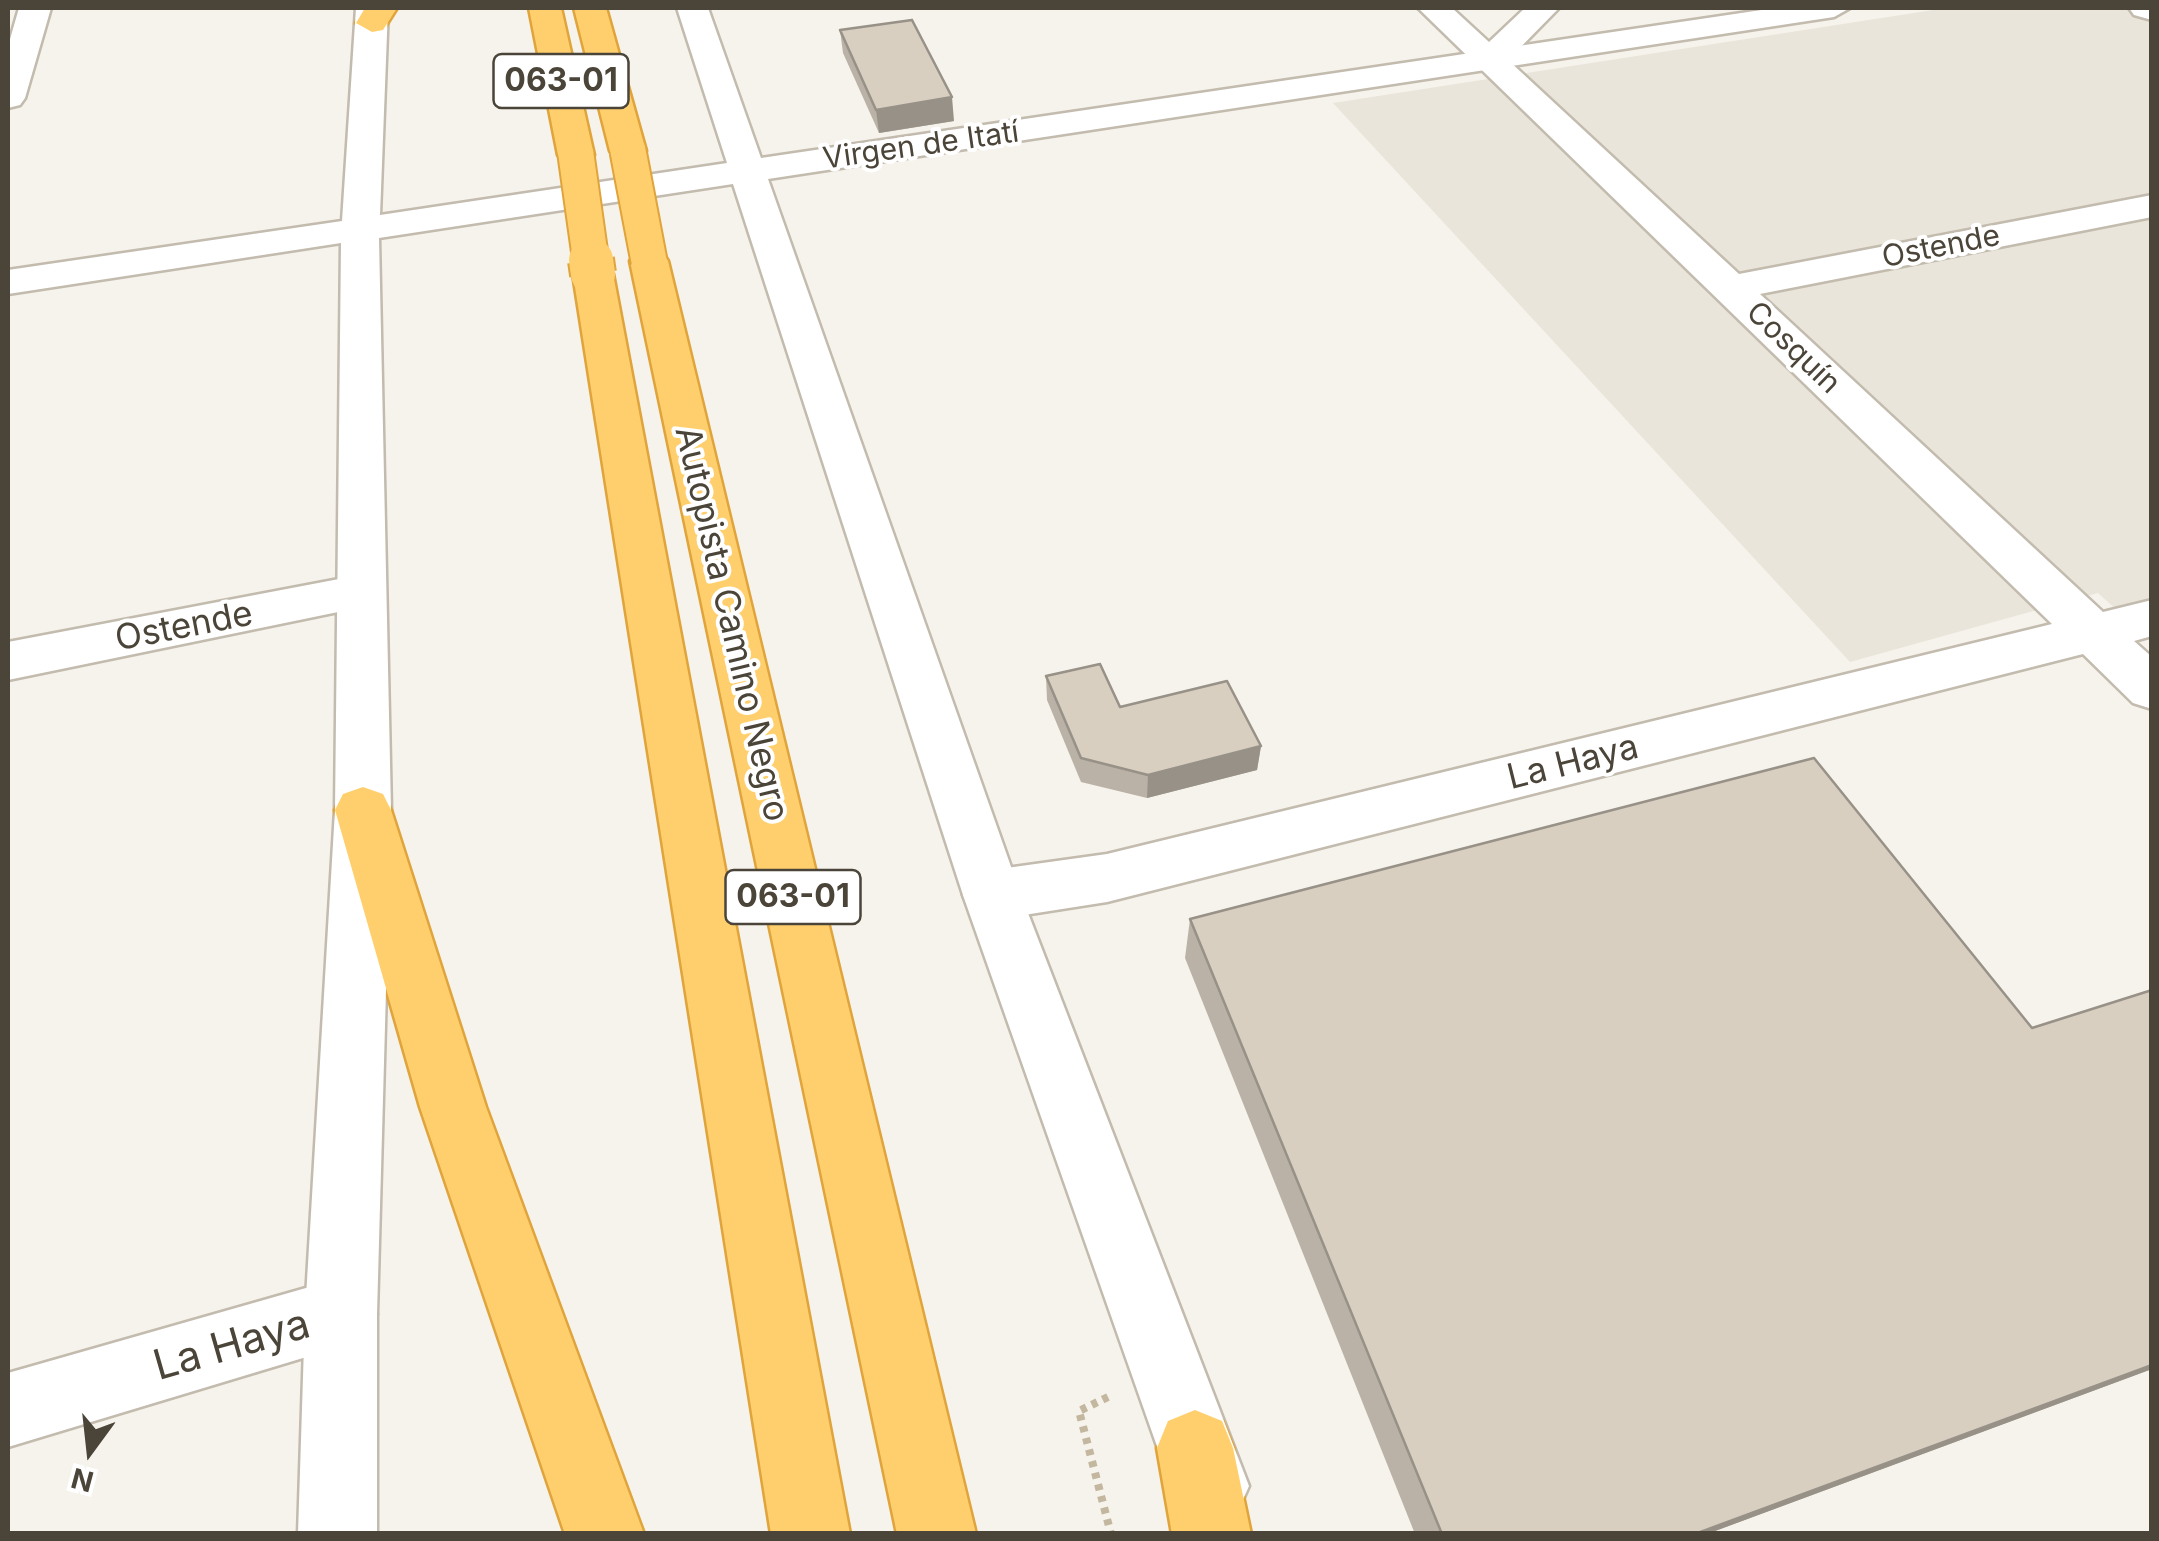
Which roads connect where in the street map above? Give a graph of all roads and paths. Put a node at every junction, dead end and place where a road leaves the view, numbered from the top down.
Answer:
1 (35, 8) edge
2 (545, 8) edge
3 (590, 8) edge
4 (692, 8) edge
5 (1434, 8) edge
6 (1544, 8) edge
7 (1834, 8) edge
8 (2145, 8) edge
9 (2152, 11) edge
10 (375, 13) edge
11 (1491, 61) junction
12 (8, 98) edge
13 (746, 172) junction
14 (2152, 206) edge
15 (360, 231) junction
16 (8, 282) edge
17 (1730, 288) junction
18 (360, 592) junction
19 (2152, 618) edge
20 (2093, 634) junction
21 (8, 662) edge
22 (2152, 690) edge
23 (363, 810) junction
24 (992, 896) junction
25 (342, 1314) junction
26 (1168, 1368) junction
27 (8, 1410) edge
28 (1196, 1448) junction
29 (337, 1534) edge
30 (605, 1534) edge
31 (811, 1534) edge
32 (937, 1534) edge
33 (1111, 1534) edge
34 (1212, 1534) edge
35 (1229, 1534) edge

1 - 12 street
2 - 31 highway, Autopista Camino Negro / 063-01, bridge
3 - 32 highway, Autopista Camino Negro / 063-01, bridge
4 - 13 street
5 - 11 street, Cosquín
6 - 11 street
7 - 11 street, Virgen de Itatí
8 - 9 street
10 - 15 street
11 - 13 street, Virgen de Itatí
11 - 17 street, Cosquín
13 - 15 street, Virgen de Itatí
13 - 24 street
14 - 17 street, Ostende
15 - 16 street, Virgen de Itatí
15 - 18 street
17 - 20 street, Cosquín
18 - 21 street, Ostende
18 - 23 street
19 - 20 street, La Haya
20 - 22 street, Cosquín
20 - 24 street, La Haya
23 - 25 street
23 - 30 highway
24 - 26 street
25 - 27 street, La Haya
25 - 29 street
26 - 28 street
26 - 33 path
28 - 34 highway
28 - 35 street

